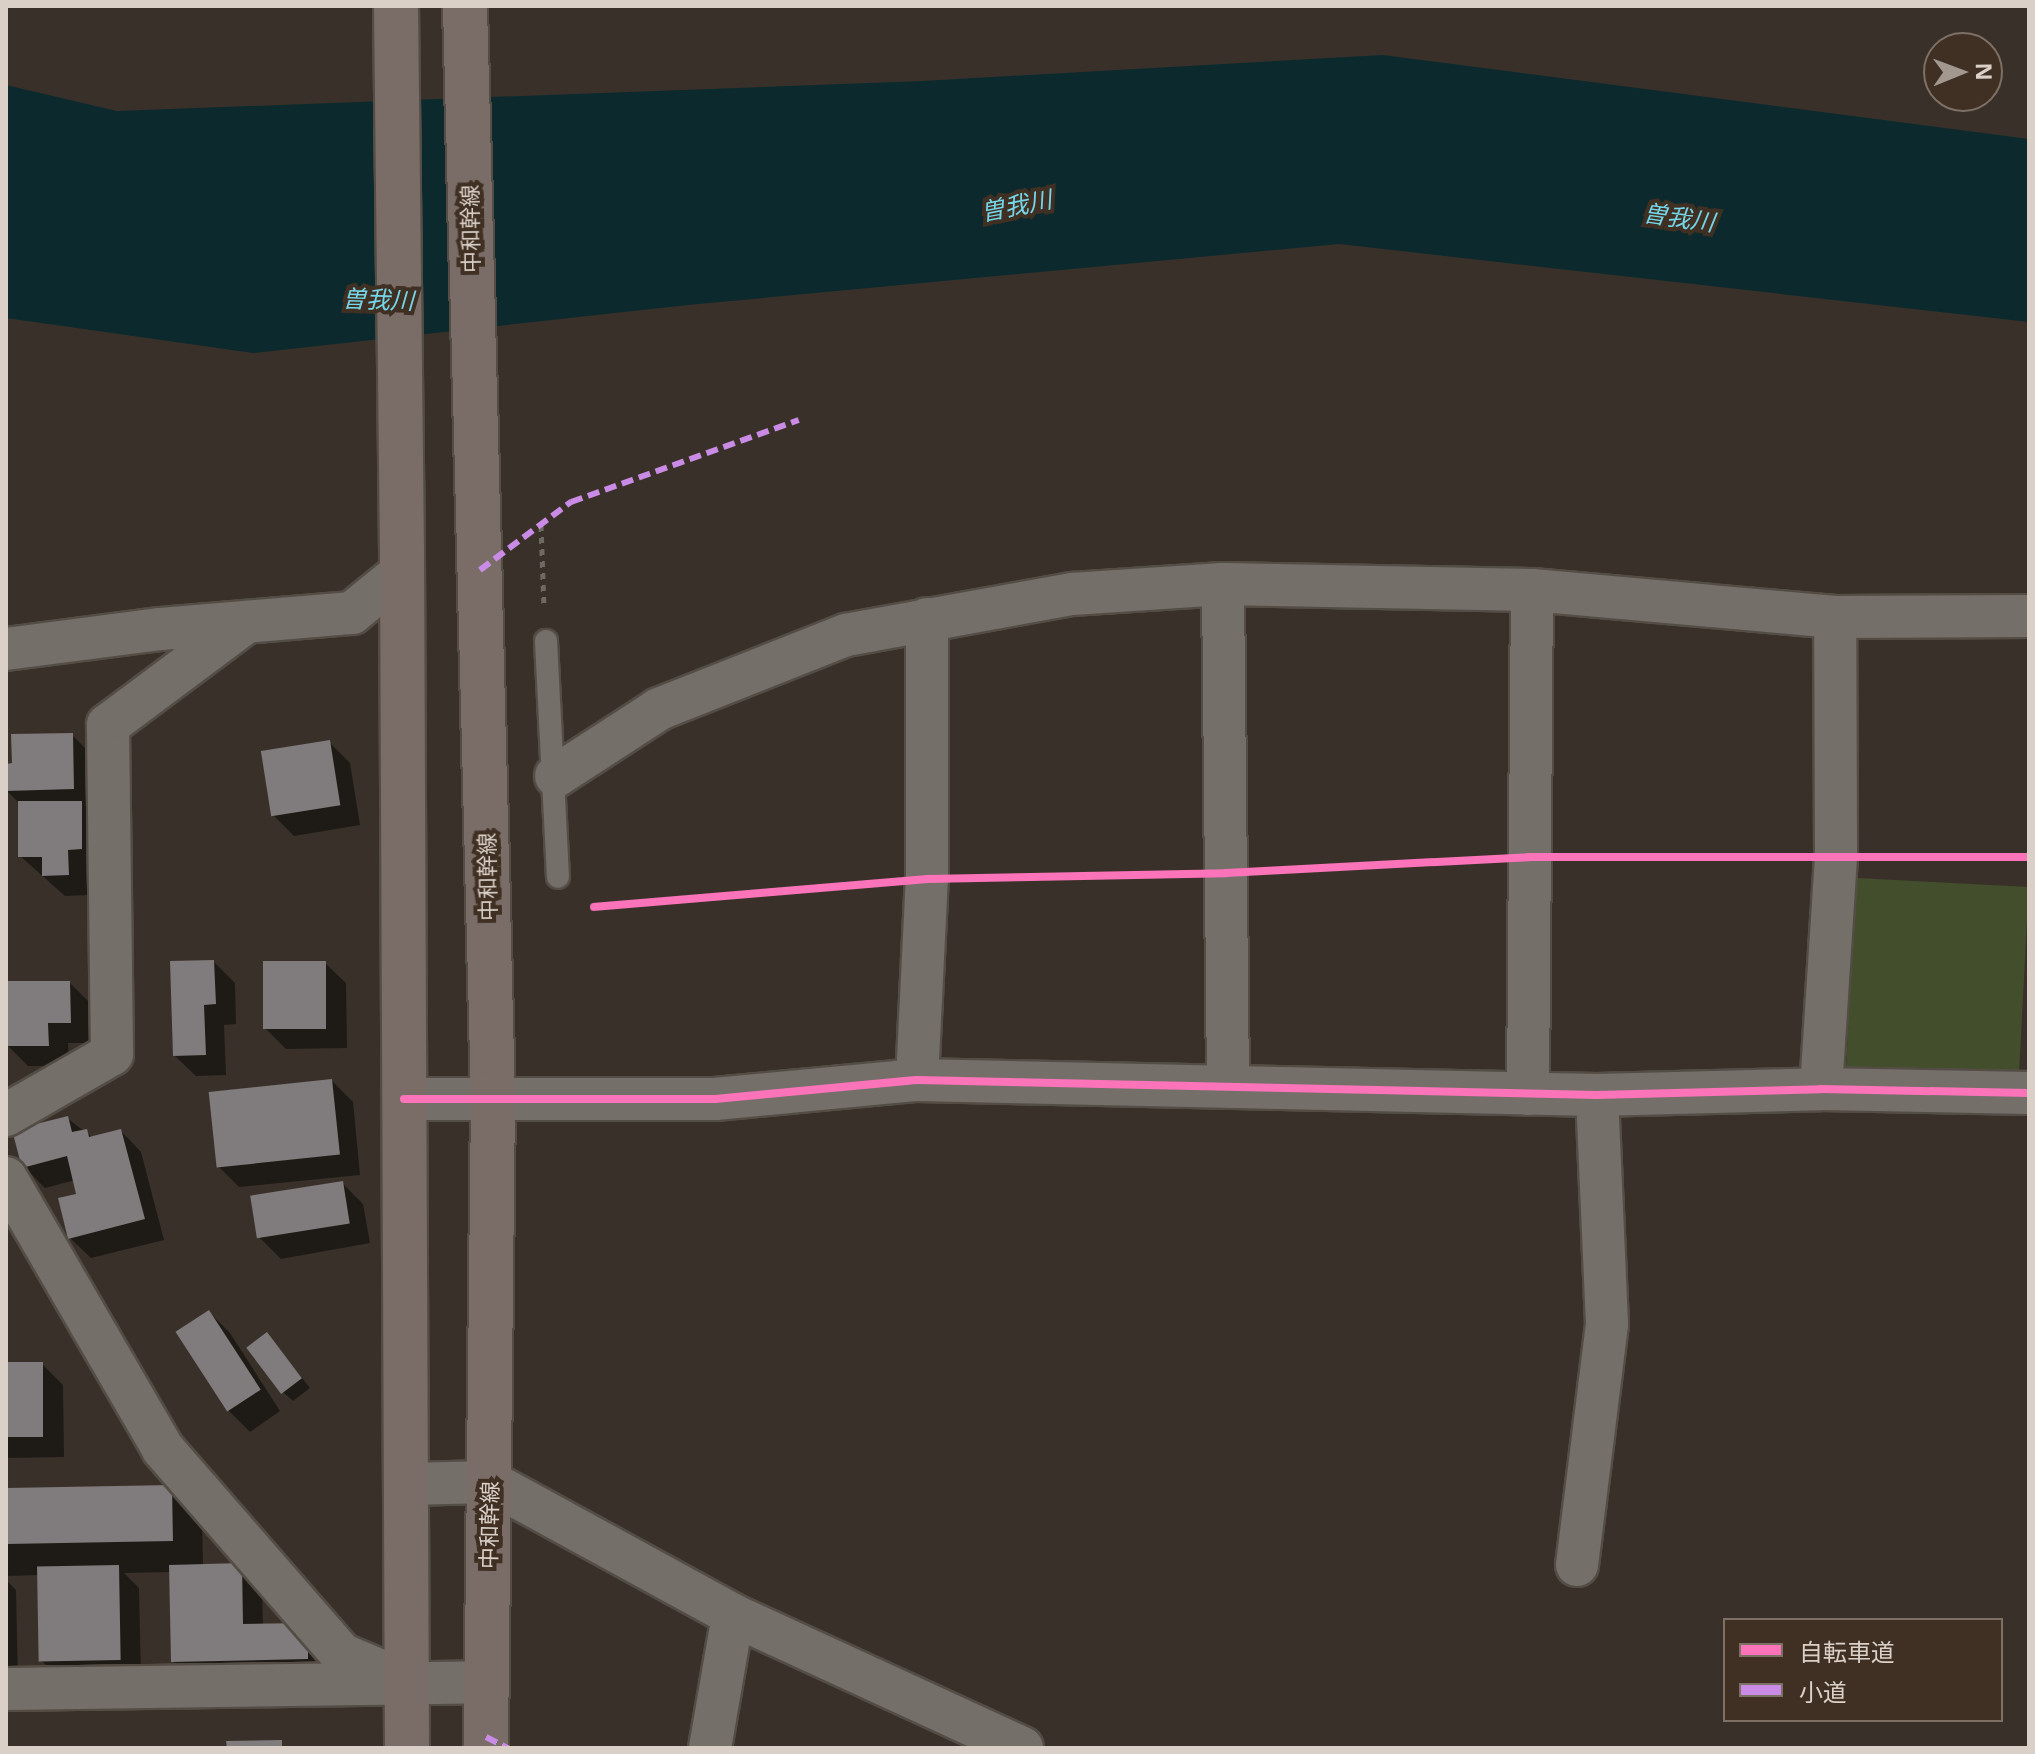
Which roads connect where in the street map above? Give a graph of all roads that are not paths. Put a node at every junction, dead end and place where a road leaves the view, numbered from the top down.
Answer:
1 (465, 6) edge
2 (396, 10) edge
3 (402, 563) junction
4 (1223, 584) junction
5 (1532, 590) junction
6 (2029, 616) edge
7 (1835, 617) junction
8 (927, 619) junction
9 (246, 622) junction
10 (546, 641) road end
11 (6, 649) edge
12 (556, 776) junction
13 (558, 877) dead end
14 (917, 1080) junction
15 (1228, 1085) junction
16 (1821, 1089) junction
17 (2029, 1093) edge
18 (1528, 1094) junction
19 (1597, 1095) junction
20 (493, 1098) junction
21 (404, 1099) junction
22 (6, 1115) edge
23 (6, 1178) edge
24 (490, 1482) junction
25 (406, 1484) junction
26 (1577, 1565) dead end
27 (733, 1615) junction
28 (407, 1682) junction
29 (487, 1682) junction
30 (6, 1689) edge
31 (407, 1748) edge
32 (486, 1748) edge
33 (710, 1748) edge
34 (1022, 1748) edge

1 - 20 main road, 中和幹線
2 - 3 main road
3 - 9 street
3 - 21 main road
4 - 5 street
4 - 8 street
4 - 15 street
5 - 7 street
5 - 18 street
6 - 7 street
7 - 16 street
8 - 12 street
8 - 14 street
9 - 11 street
9 - 22 street
10 - 12 lane
12 - 13 lane
14 - 15 street
14 - 20 street
15 - 18 street
16 - 17 street
16 - 19 street
18 - 19 street
19 - 26 street
20 - 21 street
20 - 24 main road, 中和幹線
21 - 25 main road
23 - 28 street
24 - 25 street
24 - 27 street
24 - 29 main road, 中和幹線
25 - 28 main road
27 - 33 street
27 - 34 street
28 - 29 street
28 - 30 street
28 - 31 main road
29 - 32 main road, 中和幹線

